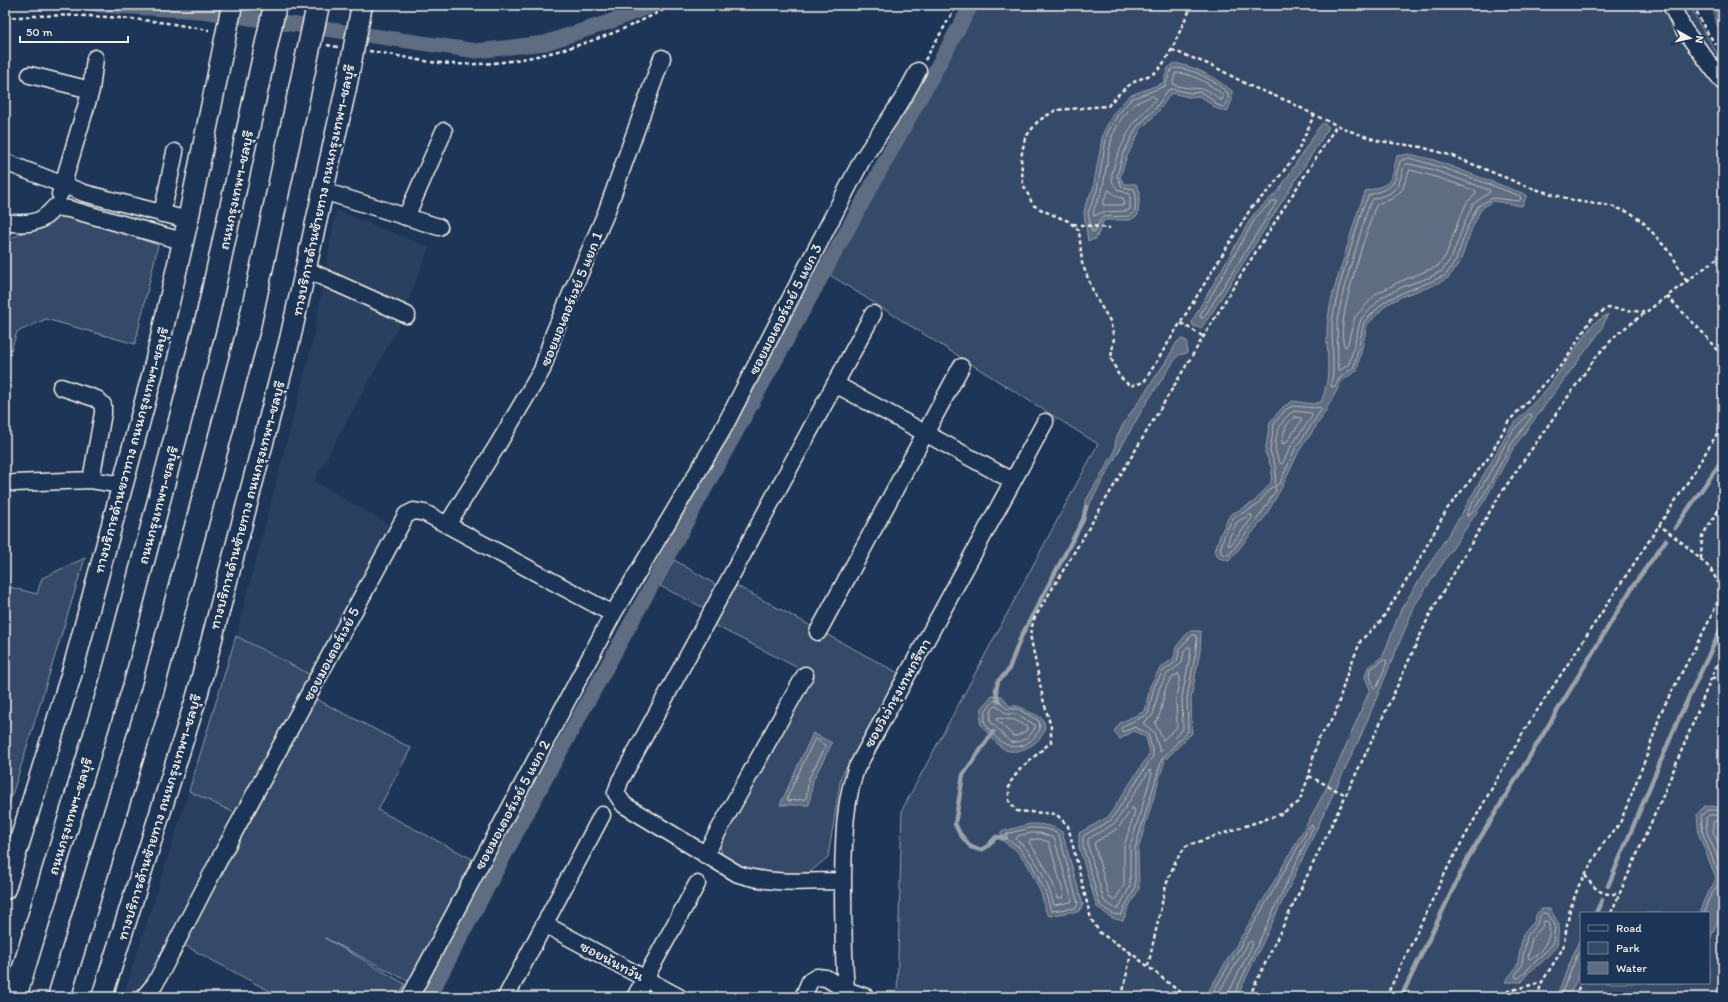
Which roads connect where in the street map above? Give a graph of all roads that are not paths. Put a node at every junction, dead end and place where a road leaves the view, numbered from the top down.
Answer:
1 (232, 5) edge
2 (275, 5) edge
3 (318, 5) edge
4 (362, 5) edge
5 (1671, 5) edge
6 (95, 58) dead end
7 (662, 58) dead end
8 (918, 71) road end
9 (30, 75) dead end
10 (1723, 82) edge
11 (91, 90) junction
12 (444, 132) dead end
13 (175, 152) dead end
14 (5, 162) edge
15 (63, 185) junction
16 (323, 191) junction
17 (55, 207) junction
18 (162, 214) junction
19 (406, 217) junction
20 (188, 220) junction
21 (5, 222) edge
22 (439, 227) dead end
23 (182, 241) junction
24 (305, 269) junction
25 (873, 314) dead end
26 (407, 315) dead end
27 (961, 368) dead end
28 (835, 384) junction
29 (61, 387) dead end
30 (1046, 422) dead end
31 (925, 433) junction
32 (90, 480) junction
33 (1014, 481) junction
34 (14, 483) dead end
35 (122, 485) junction
36 (447, 524) junction
37 (613, 614) junction
38 (818, 632) dead end
39 (805, 676) dead end
40 (602, 815) dead end
41 (705, 855) junction
42 (843, 881) junction
43 (697, 884) dead end
44 (5, 888) edge
45 (544, 924) junction
46 (645, 978) junction
47 (849, 993) edge
48 (15, 997) edge
49 (59, 997) edge
50 (102, 997) edge
51 (144, 997) edge
52 (410, 997) edge
53 (506, 997) edge
54 (635, 997) edge
55 (679, 997) edge
56 (804, 997) edge
57 (866, 997) edge

1 - 20 main road, ทางบริการด้านขวาทาง ถนนกรุงเทพฯ-ชลบุรี
2 - 48 highway, ถนนกรุงเทพฯ-ชลบุรี
3 - 49 highway
4 - 16 main road, ทางบริการด้านซ้ายทาง ถนนกรุงเทพฯ-ชลบุรี
5 - 10 street
6 - 11 street
7 - 36 street, ซอยมอเตอร์เวย์ 5 แยก 1
8 - 37 street, ซอยมอเตอร์เวย์ 5 แยก 3
9 - 11 street
11 - 15 street
12 - 19 street
13 - 18 street
14 - 15 street
15 - 17 street
15 - 18 street
16 - 19 street
16 - 24 main road, ทางบริการด้านซ้ายทาง ถนนกรุงเทพฯ-ชลบุรี
17 - 21 street
17 - 23 street
18 - 20 street
19 - 22 street
20 - 23 main road, ทางบริการด้านขวาทาง ถนนกรุงเทพฯ-ชลบุรี
23 - 35 main road, ทางบริการด้านขวาทาง ถนนกรุงเทพฯ-ชลบุรี
24 - 26 street
24 - 50 main road, ทางบริการด้านซ้ายทาง ถนนกรุงเทพฯ-ชลบุรี
25 - 28 street
27 - 31 street
28 - 31 street
28 - 41 street
29 - 32 street
30 - 33 street, ซอยวิเว่กรุงเทพกรีฑา
31 - 33 street
31 - 38 street
32 - 34 street
32 - 35 street
33 - 42 street, ซอยวิเว่กรุงเทพกรีฑา
35 - 44 main road, ทางบริการด้านขวาทาง ถนนกรุงเทพฯ-ชลบุรี
36 - 37 street, ซอยมอเตอร์เวย์ 5
36 - 51 street, ซอยมอเตอร์เวย์ 5
37 - 52 street, ซอยมอเตอร์เวย์ 5 แยก 2
39 - 41 street
40 - 45 street
41 - 42 street
42 - 47 street, ซอยวิเว่กรุงเทพกรีฑา
43 - 46 street
45 - 46 street, ซอยนันทวัน
45 - 53 street
46 - 54 street
46 - 55 street, ซอยนันทวัน
47 - 56 street
47 - 57 street

